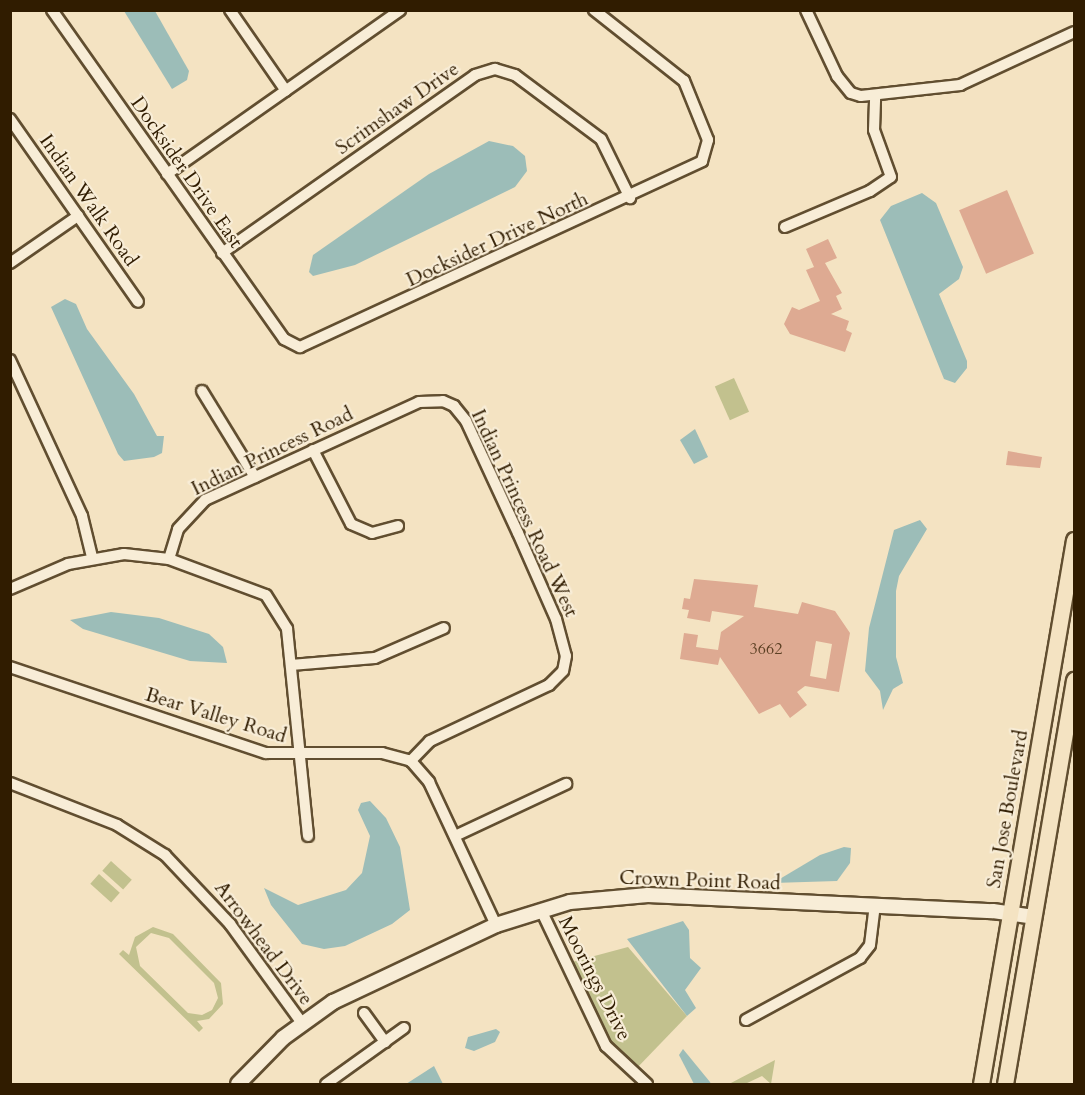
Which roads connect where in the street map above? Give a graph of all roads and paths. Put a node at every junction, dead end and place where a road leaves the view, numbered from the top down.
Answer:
1 (52, 10) edge
2 (230, 10) edge
3 (400, 10) edge
4 (594, 10) edge
5 (806, 10) edge
6 (1074, 32) edge
7 (286, 91) junction
8 (875, 95) junction
9 (10, 119) edge
10 (167, 174) junction
11 (630, 198) junction
12 (78, 216) junction
13 (784, 227) dead end
14 (222, 253) junction
15 (10, 263) edge
16 (138, 302) dead end
17 (300, 347) joint
18 (10, 360) edge
19 (202, 391) dead end
20 (419, 402) joint
21 (313, 450) junction
22 (255, 477) junction
23 (398, 526) dead end
24 (1074, 540) edge
25 (92, 557) junction
26 (169, 559) junction
27 (10, 589) edge
28 (444, 628) dead end
29 (291, 664) junction
30 (10, 667) edge
31 (1074, 680) edge
32 (1047, 699) junction
33 (1043, 726) junction
34 (1066, 729) junction
35 (299, 756) junction
36 (1061, 758) junction
37 (411, 761) junction
38 (10, 783) edge
39 (566, 784) dead end
40 (308, 836) dead end
41 (455, 836) junction
42 (875, 906) junction
43 (541, 909) junction
44 (1010, 913) junction
45 (1034, 917) junction
46 (496, 926) junction
47 (364, 1013) dead end
48 (746, 1020) dead end
49 (302, 1023) junction
50 (404, 1028) dead end
51 (385, 1042) junction
52 (985, 1060) junction
53 (241, 1083) edge
54 (326, 1084) edge
55 (647, 1084) edge
56 (981, 1084) edge
57 (1004, 1084) edge

1 - 10 street, Docksider Drive East
2 - 7 street
3 - 7 street
4 - 11 street, Docksider Drive North
5 - 8 street
6 - 8 street
7 - 10 street
8 - 13 street
9 - 12 street, Indian Walk Road
10 - 14 street, Docksider Drive East
11 - 14 street, Scrimshaw Drive
11 - 17 street, Docksider Drive North
12 - 15 street
12 - 16 street, Indian Walk Road
14 - 17 street, Docksider Drive East
18 - 25 street
19 - 22 street
20 - 21 street, Indian Princess Road
20 - 37 street, Indian Princess Road West
21 - 22 street, Indian Princess Road
21 - 23 street
22 - 26 street, Indian Princess Road
24 - 32 main road, San Jose Boulevard
25 - 26 street
25 - 27 street
26 - 29 street
28 - 29 street
29 - 35 street
30 - 35 street, Bear Valley Road
31 - 34 main road
32 - 33 main road, San Jose Boulevard
32 - 34 main road
33 - 36 main road
33 - 44 main road, San Jose Boulevard
34 - 36 main road
35 - 37 street, Bear Valley Road
35 - 40 street
36 - 45 main road
37 - 41 street
38 - 49 street, Arrowhead Drive
39 - 41 street
41 - 46 street
42 - 43 street, Crown Point Road
42 - 44 street, Crown Point Road
42 - 48 street
43 - 46 street, Crown Point Road
43 - 55 street, Moorings Drive
44 - 45 street, Crown Point Road
44 - 52 main road, San Jose Boulevard
45 - 57 main road
46 - 49 street, Crown Point Road
47 - 51 street
49 - 53 street, Crown Point Road
50 - 51 street
51 - 54 street
52 - 56 main road, San Jose Boulevard
52 - 57 main road

